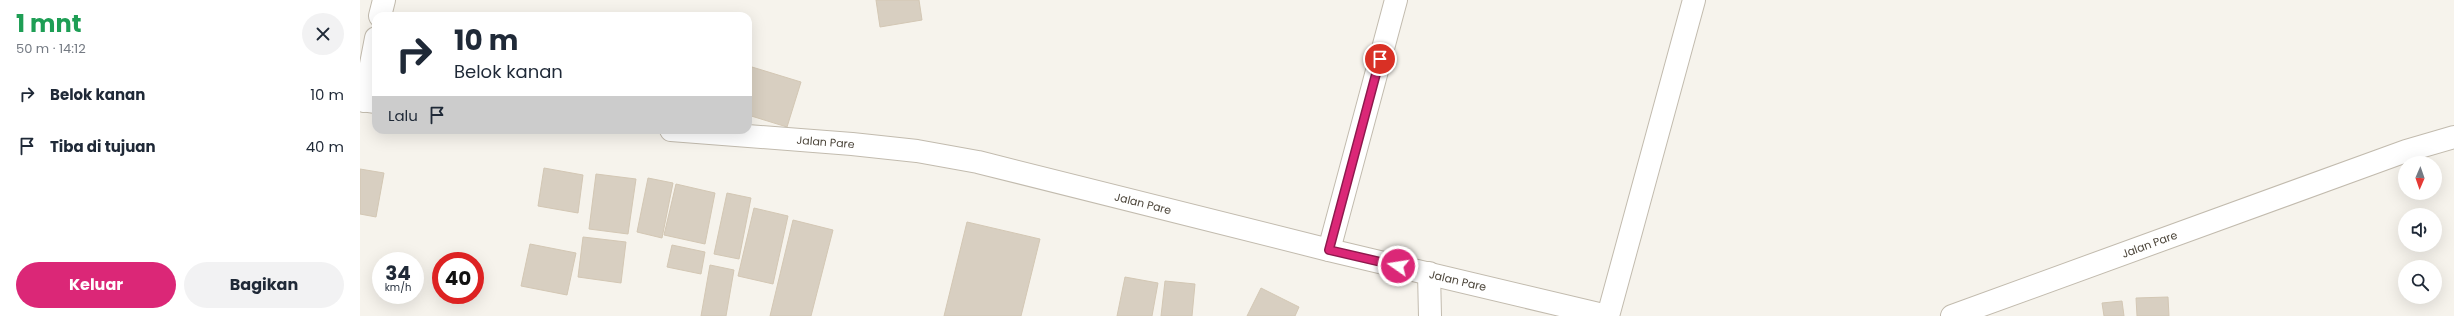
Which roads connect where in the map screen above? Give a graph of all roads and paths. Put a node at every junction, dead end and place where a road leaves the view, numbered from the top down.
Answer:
1 (384, 0) edge
2 (1396, 0) edge
3 (1694, 0) edge
4 (381, 12) edge
5 (372, 66) edge
6 (367, 101) edge
7 (723, 134) edge
8 (2454, 137) edge
9 (1329, 250) junction
10 (1429, 273) junction
11 (1430, 316) edge
12 (1608, 316) edge
13 (1952, 316) edge

1 - 4 street
2 - 9 street
3 - 12 street
5 - 6 street
7 - 9 street, Jalan Pare
8 - 13 street, Jalan Pare
9 - 10 street, Jalan Pare
10 - 11 street
10 - 12 street, Jalan Pare

